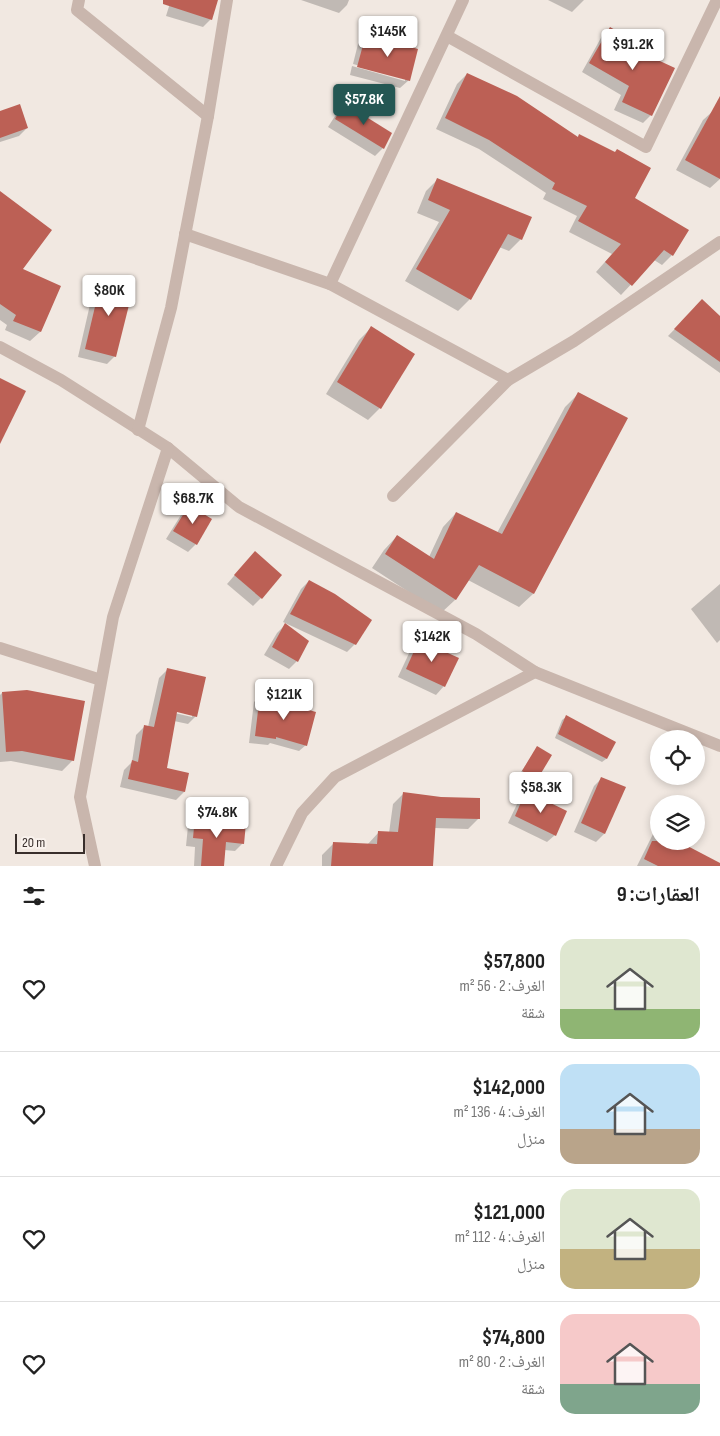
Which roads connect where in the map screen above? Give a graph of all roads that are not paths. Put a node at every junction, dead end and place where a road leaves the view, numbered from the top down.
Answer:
1 (79, 0) edge
2 (227, 0) edge
3 (463, 0) edge
4 (717, 0) edge
5 (447, 36) junction
6 (208, 116) junction
7 (185, 234) junction
8 (720, 242) edge
9 (330, 284) junction
10 (0, 347) edge
11 (508, 380) junction
12 (138, 430) junction
13 (168, 448) junction
14 (393, 496) dead end
15 (0, 648) edge
16 (535, 672) junction
17 (101, 680) junction
18 (720, 746) edge
19 (95, 866) edge
20 (276, 866) edge

1 - 6 street
2 - 6 street
3 - 5 street
4 - 5 street
5 - 9 street
6 - 7 street
7 - 9 street
7 - 12 street
8 - 11 street
9 - 11 street
10 - 12 street
11 - 14 street
12 - 13 street
13 - 16 street
13 - 17 street
15 - 17 street
16 - 18 street
16 - 20 street
17 - 19 street

